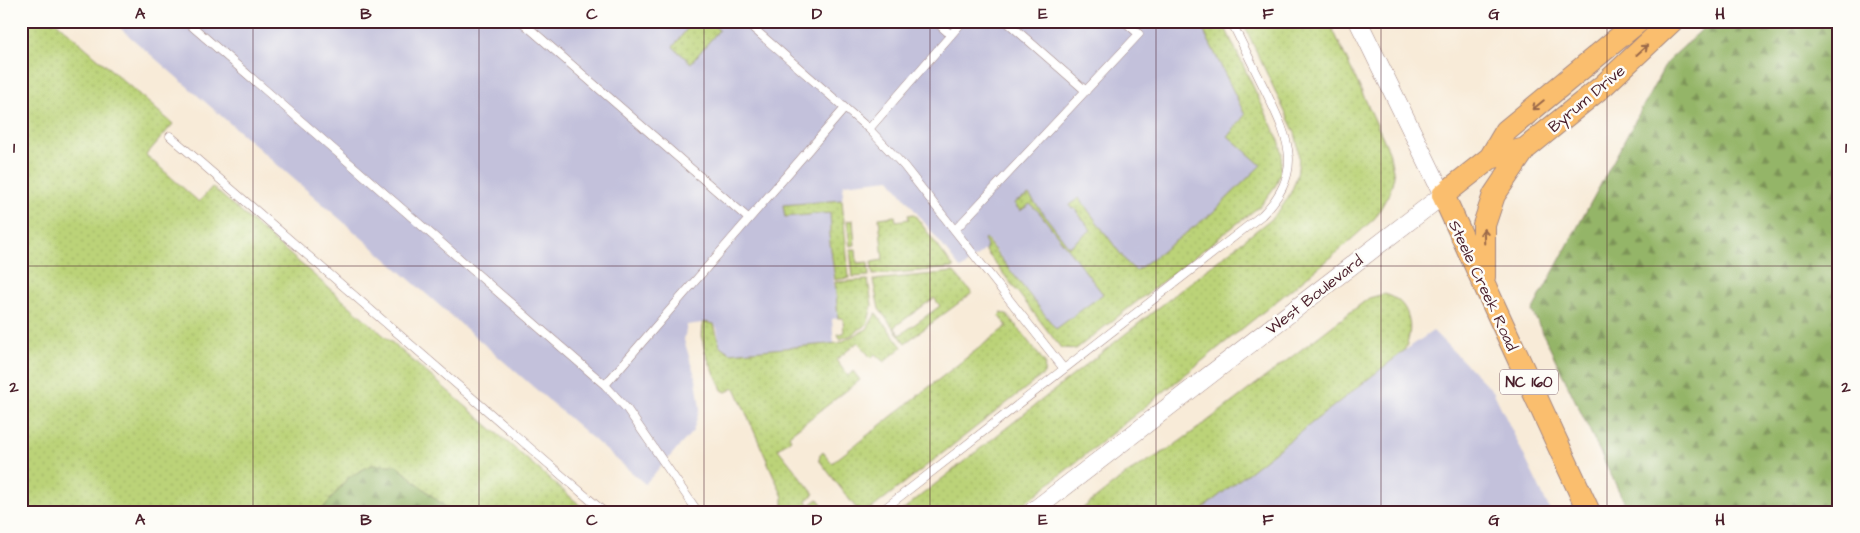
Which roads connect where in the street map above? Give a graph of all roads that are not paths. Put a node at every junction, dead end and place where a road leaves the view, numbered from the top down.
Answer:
1 (186, 21) edge
2 (521, 21) edge
3 (745, 21) edge
4 (935, 21) edge
5 (963, 21) edge
6 (1006, 21) edge
7 (1124, 21) edge
8 (1231, 21) edge
9 (1358, 21) edge
10 (1639, 21) edge
11 (1672, 21) edge
12 (951, 35) junction
13 (1086, 91) junction
14 (845, 108) junction
15 (869, 129) junction
16 (170, 136) dead end
17 (1524, 149) junction
18 (1490, 158) junction
19 (1443, 195) junction
20 (749, 219) junction
21 (955, 230) junction
22 (1484, 285) junction
23 (1064, 369) junction
24 (605, 385) junction
25 (604, 512) edge
26 (698, 512) edge
27 (880, 512) edge
28 (1032, 512) edge
29 (1589, 512) edge

1 - 24 lane
2 - 20 lane
3 - 14 lane
4 - 12 lane
5 - 12 lane
6 - 13 lane
7 - 13 lane
8 - 23 lane
9 - 19 street
10 -> 18 main road, Byrum Drive
17 -> 11 main road, Byrum Drive
12 - 15 lane
13 - 21 lane
14 - 15 lane
14 - 20 lane
15 - 21 lane
16 - 25 lane
17 - 18 main road, Byrum Drive
22 -> 17 main road
18 - 19 main road, Byrum Drive
19 - 22 main road, Steele Creek Road / NC 160
19 - 28 street, West Boulevard
20 - 24 lane
21 - 23 lane
22 - 29 main road, Steele Creek Road / NC 160
23 - 27 lane
24 - 26 lane

